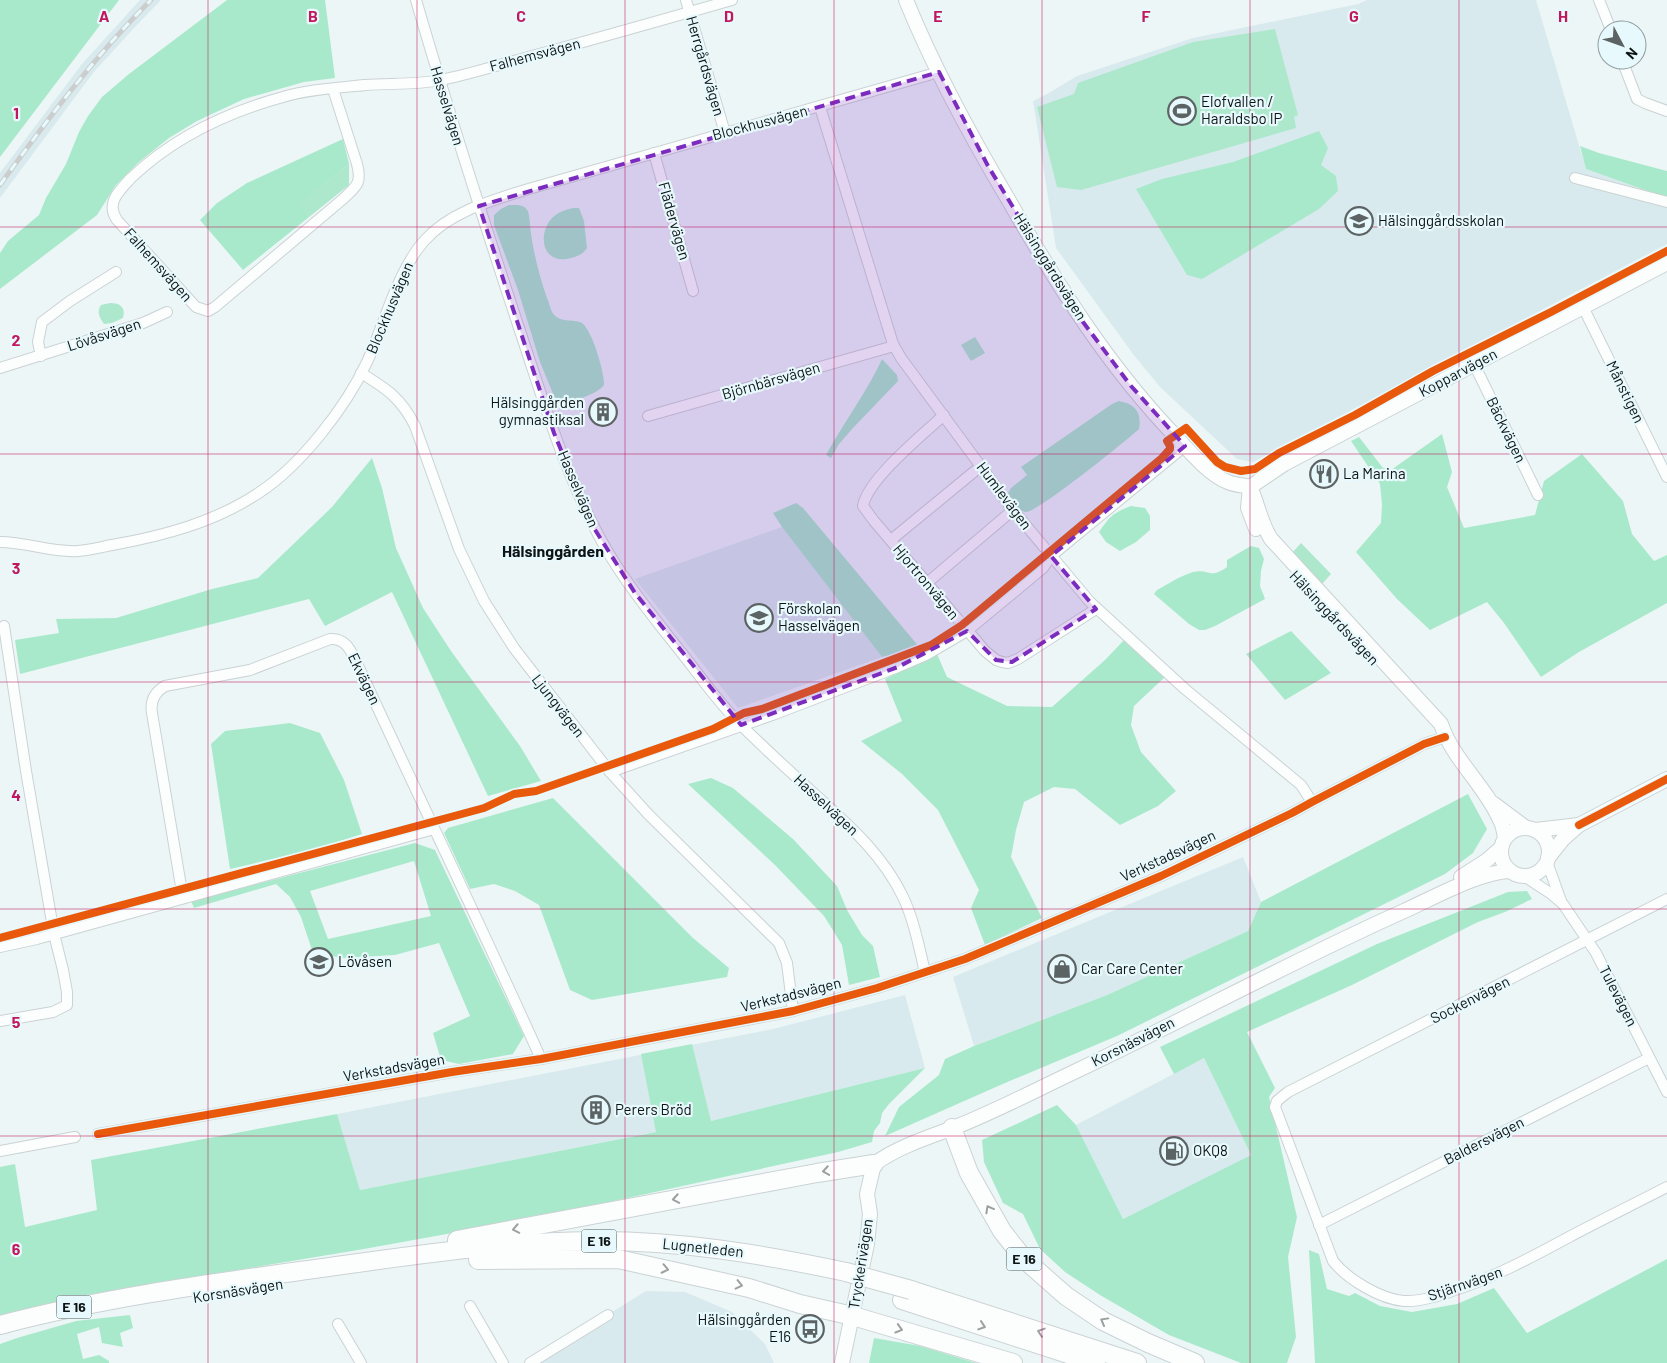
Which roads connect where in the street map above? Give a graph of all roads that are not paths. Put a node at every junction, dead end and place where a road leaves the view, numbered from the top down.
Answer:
1 (416, 0) edge
2 (686, 0) edge
3 (732, 0) edge
4 (906, 0) edge
5 (1599, 0) edge
6 (689, 12) junction
7 (1607, 20) edge
8 (1626, 70) edge
9 (939, 72) junction
10 (439, 81) junction
11 (333, 89) junction
12 (820, 106) junction
13 (1667, 111) edge
14 (725, 132) junction
15 (654, 152) junction
16 (1576, 178) dead end
17 (1667, 202) edge
18 (479, 206) junction
19 (1667, 263) edge
20 (116, 272) dead end
21 (694, 290) dead end
22 (1583, 307) junction
23 (168, 312) dead end
24 (894, 346) junction
25 (41, 356) junction
26 (1474, 364) junction
27 (0, 368) edge
28 (361, 373) junction
29 (944, 415) junction
30 (648, 416) dead end
31 (1185, 446) junction
32 (981, 466) junction
33 (1667, 476) edge
34 (1250, 487) junction
35 (1538, 496) dead end
36 (1013, 510) junction
37 (891, 540) junction
38 (0, 542) edge
39 (1051, 556) junction
40 (927, 583) junction
41 (1096, 609) junction
42 (4, 626) dead end
43 (966, 631) junction
44 (740, 725) junction
45 (1445, 737) junction
46 (610, 772) junction
47 (1667, 779) edge
48 (1312, 802) junction
49 (1491, 802) junction
50 (1580, 825) junction
51 (434, 829) junction
52 (1531, 829) junction
53 (1503, 843) junction
54 (1548, 860) junction
55 (1510, 871) junction
56 (1524, 876) junction
57 (183, 898) junction
58 (1667, 899) edge
59 (1563, 904) junction
60 (1391, 917) junction
61 (54, 934) junction
62 (1588, 940) junction
63 (0, 947) edge
64 (925, 972) junction
65 (793, 1012) junction
66 (0, 1021) edge
67 (1649, 1058) junction
68 (541, 1059) junction
69 (1667, 1092) edge
70 (1275, 1104) joint
71 (952, 1128) junction
72 (98, 1134) dead end
73 (76, 1138) dead end
74 (0, 1151) edge
75 (874, 1164) junction
76 (1667, 1187) edge
77 (1319, 1225) junction
78 (478, 1260) junction
79 (841, 1277) junction
80 (256, 1278) junction
81 (907, 1295) junction
82 (470, 1306) dead end
83 (608, 1315) dead end
84 (852, 1316) junction
85 (338, 1324) dead end
86 (0, 1325) edge
87 (0, 1337) edge
88 (362, 1363) edge
89 (503, 1363) edge
90 (530, 1363) edge
91 (842, 1363) edge
92 (1014, 1363) edge
93 (1096, 1363) edge
94 (1137, 1363) edge
95 (1196, 1363) edge

1 - 10 street, Hasselvägen
2 - 6 street, Herrgårdsvägen
3 - 6 street, Falhemsvägen
4 - 9 street, Hälsinggårdsvägen
5 - 7 street
6 - 10 street, Falhemsvägen
6 - 14 street, Herrgårdsvägen
8 - 13 street
9 - 12 street, Blockhusvägen
9 - 31 street, Hälsinggårdsvägen
10 - 11 street, Falhemsvägen
10 - 18 street, Hasselvägen
11 - 11 street, Falhemsvägen
12 - 14 street, Blockhusvägen
12 - 24 street, Humlevägen
14 - 15 street, Blockhusvägen
15 - 18 street, Blockhusvägen
15 - 21 street, Flädervägen
16 - 17 street
18 - 28 street, Blockhusvägen
18 - 44 street, Hasselvägen
19 - 22 street, Kopparvägen
20 - 25 street
22 - 26 street, Kopparvägen
22 - 33 street, Månstigen
23 - 25 street, Lövåsvägen
24 - 29 street, Humlevägen
24 - 30 street, Björnbärsvägen
25 - 27 street, Lövåsvägen
26 - 34 street, Kopparvägen
26 - 35 street, Bäckvägen
28 - 38 street, Blockhusvägen
28 - 46 street, Ljungvägen
29 - 32 street, Humlevägen
29 - 37 street, Hjortronvägen
31 - 34 street, Hälsinggårdsvägen
31 - 39 street
32 - 36 street, Humlevägen
32 - 37 street
34 - 45 street, Hälsinggårdsvägen
36 - 39 street, Humlevägen
36 - 40 street
37 - 40 street, Hjortronvägen
39 - 41 street, Humlevägen
39 - 43 street
40 - 43 street, Hjortronvägen
41 - 43 street, Hjortronvägen
41 - 48 street, Humlevägen
42 - 61 street
43 - 44 street
44 - 46 street
44 - 64 street, Hasselvägen
45 - 48 street, Verkstadsvägen
45 - 49 street, Hälsinggårdsvägen
46 - 65 street, Ljungvägen
47 - 50 street
48 - 64 street, Verkstadsvägen
49 - 52 street, Hälsinggårdsvägen
49 - 53 street, Hälsinggårdsvägen
50 - 52 street
50 - 54 street
51 - 57 street
51 - 57 street, Ekvägen
51 - 68 street, Ekvägen
52 - 53 street
52 - 54 street
53 - 55 street
53 - 60 street, Korsnäsvägen
54 - 56 street
54 - 59 street, Tulevägen
55 - 56 street
55 - 60 street, Korsnäsvägen
56 - 59 street, Tulevägen
57 - 61 street
58 - 62 street, Sockenvägen
59 - 62 street, Tulevägen
60 - 71 street, Korsnäsvägen
61 - 63 street
61 - 66 street
62 - 67 street, Tulevägen
62 - 70 street, Sockenvägen
64 - 65 street, Verkstadsvägen
65 - 68 street, Verkstadsvägen
67 - 69 street, Tulevägen
67 - 77 street, Baldersvägen
68 - 72 street, Verkstadsvägen
70 - 77 street, Stjärnvägen
71 - 75 street, Korsnäsvägen
95 -> 71 highway, E 16
73 - 74 street
75 -> 80 highway, E 16
75 - 84 street, Tryckerivägen
76 - 77 street, Stjärnvägen
78 - 79 highway, Lugnetleden / E 16
78 -> 84 highway, E 16
78 - 87 highway, Korsnäsvägen / E 16
79 - 80 highway, Lugnetleden / E 16
79 - 81 highway, Lugnetleden / E 16, bridge
80 - 86 highway, Korsnäsvägen / E 16
81 -> 93 highway, Lugnetleden / E 16
94 -> 81 highway, Lugnetleden / E 16
82 - 89 street
83 - 90 street
84 - 91 street, Tryckerivägen
84 -> 92 highway, E 16
85 - 88 street

